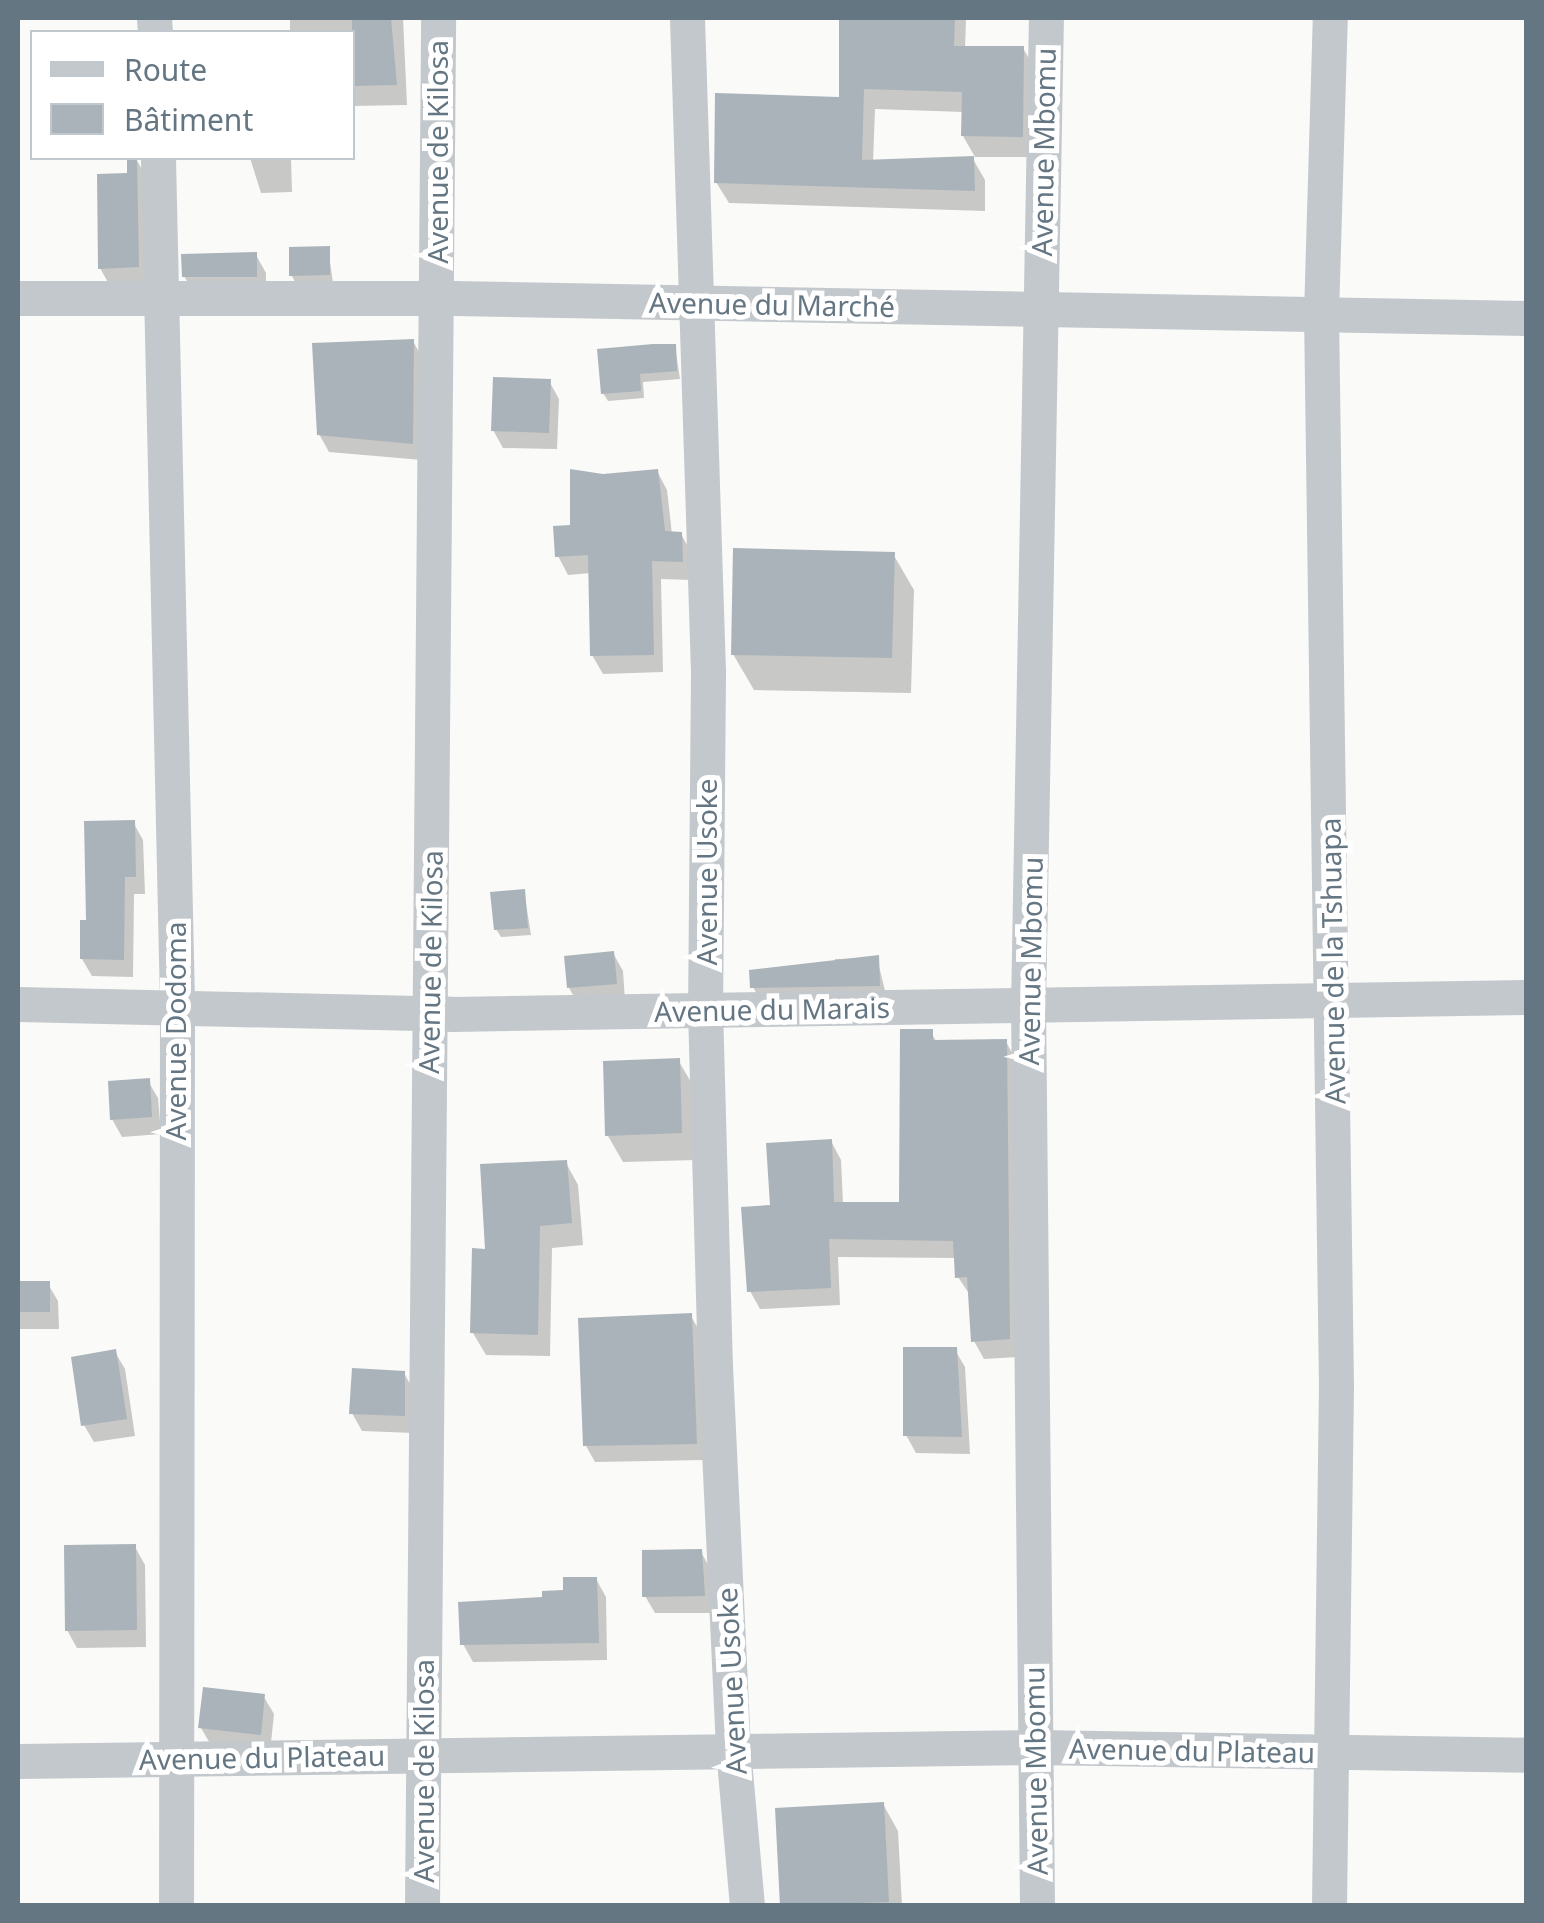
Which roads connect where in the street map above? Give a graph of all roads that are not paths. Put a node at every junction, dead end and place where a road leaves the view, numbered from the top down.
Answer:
1 (438, 18) edge
2 (687, 18) edge
3 (1046, 18) edge
4 (1330, 18) edge
5 (158, 160) edge
6 (161, 296) junction
7 (18, 298) edge
8 (437, 298) junction
9 (698, 304) junction
10 (1037, 308) junction
11 (1320, 314) junction
12 (1526, 318) edge
13 (1526, 997) edge
14 (1334, 1000) junction
15 (18, 1004) edge
16 (176, 1005) junction
17 (1028, 1006) junction
18 (705, 1009) junction
19 (429, 1013) junction
20 (1035, 1747) junction
21 (733, 1750) junction
22 (1328, 1752) junction
23 (424, 1753) junction
24 (1526, 1756) edge
25 (18, 1761) edge
26 (174, 1761) junction
27 (176, 1906) edge
28 (422, 1906) edge
29 (747, 1906) edge
30 (1036, 1906) edge
31 (1329, 1906) edge

1 - 8 street, Avenue de Kilosa
2 - 9 street, Avenue Usoke
3 - 10 street, Avenue Mbomu
4 - 11 street, Avenue de la Tshuapa
5 - 6 street, Avenue Dodoma
6 - 7 street, Avenue du Marché
6 - 8 street, Avenue du Marché
6 - 16 street, Avenue Dodoma
8 - 9 street, Avenue du Marché
8 - 19 street, Avenue de Kilosa
9 - 10 street, Avenue du Marché
9 - 18 street, Avenue Usoke
10 - 11 street, Avenue du Marché
10 - 17 street, Avenue Mbomu
11 - 12 street, Avenue du Marché
11 - 14 street, Avenue de la Tshuapa
13 - 14 street, Avenue du Marais
14 - 17 street, Avenue du Marais
14 - 22 street, Avenue de la Tshuapa
15 - 16 street, Avenue du Marais
16 - 19 street, Avenue du Marais
16 - 26 street, Avenue Dodoma
17 - 18 street, Avenue du Marais
17 - 20 street, Avenue Mbomu
18 - 19 street, Avenue du Marais
18 - 21 street, Avenue Usoke
19 - 23 street, Avenue de Kilosa
20 - 21 street, Avenue du Plateau
20 - 22 street, Avenue du Plateau
20 - 30 street, Avenue Mbomu
21 - 23 street, Avenue du Plateau
21 - 29 street, Avenue Usoke
22 - 24 street, Avenue du Plateau
22 - 31 street, Avenue de la Tshuapa
23 - 26 street, Avenue du Plateau
23 - 28 street, Avenue de Kilosa
25 - 26 street, Avenue du Plateau
26 - 27 street, Avenue Dodoma

